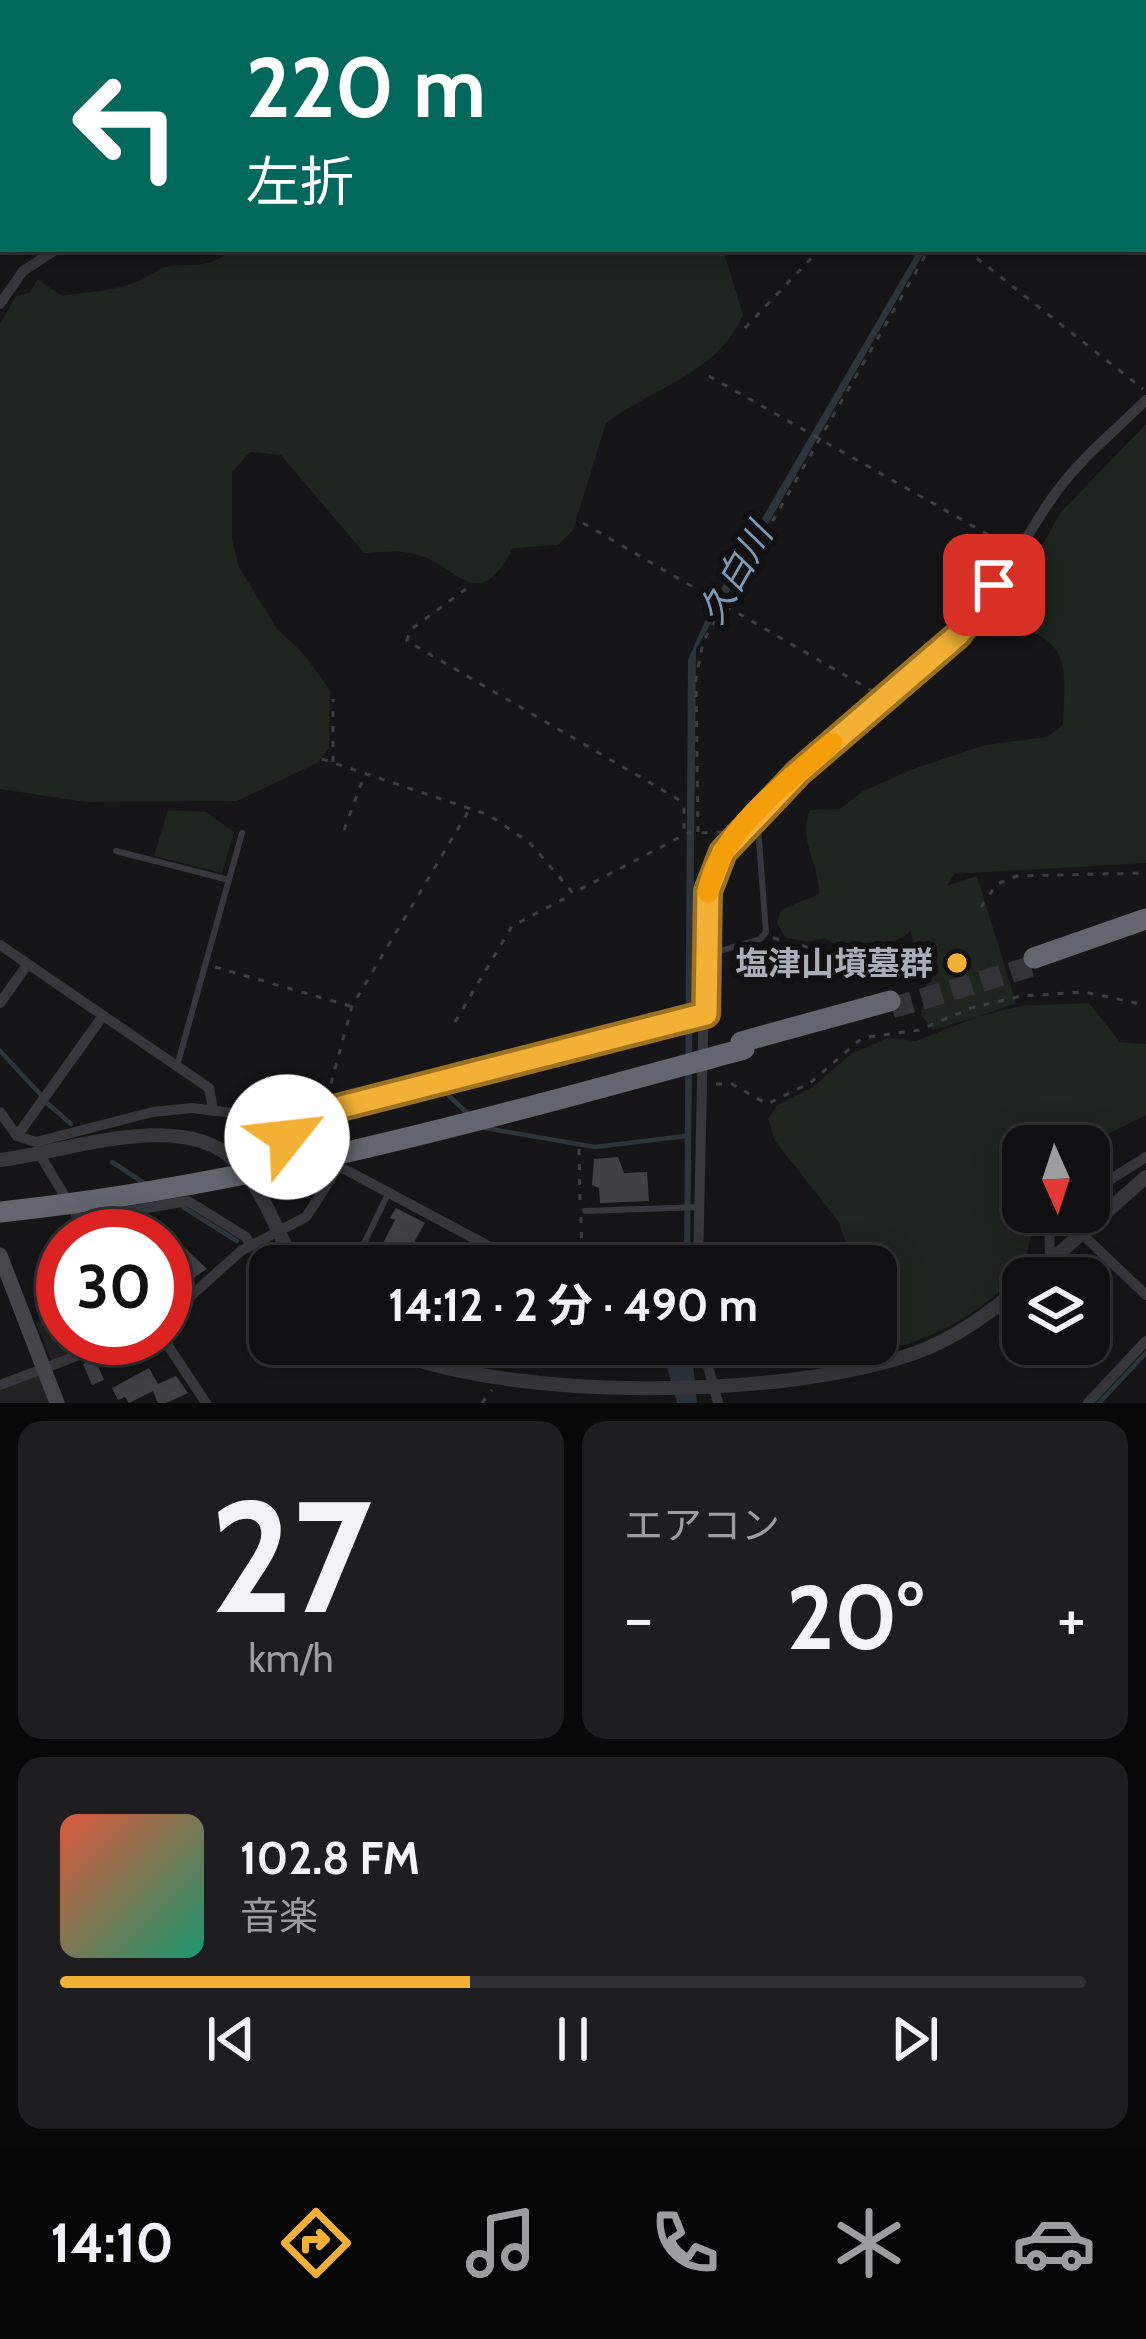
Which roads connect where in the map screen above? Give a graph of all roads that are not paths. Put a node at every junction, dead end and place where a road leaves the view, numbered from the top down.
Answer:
1 (47, 252) edge
2 (0, 304) edge
3 (1146, 396) edge
4 (758, 815) junction
5 (242, 833) dead end
6 (116, 851) dead end
7 (229, 880) junction
8 (1146, 924) edge
9 (0, 945) edge
10 (705, 956) junction
11 (1035, 962) tunnel mouth
12 (27, 965) junction
13 (0, 1003) edge
14 (891, 1004) tunnel mouth
15 (706, 1014) junction
16 (102, 1017) junction
17 (176, 1067) junction
18 (213, 1109) junction
19 (0, 1112) edge
20 (16, 1136) junction
21 (287, 1137) junction
22 (40, 1155) junction
23 (1146, 1157) edge
24 (0, 1160) edge
25 (338, 1166) junction
26 (1146, 1177) edge
27 (1110, 1179) edge
28 (389, 1193) junction
29 (699, 1207) junction
30 (0, 1208) edge
31 (70, 1209) edge
32 (141, 1209) edge
33 (188, 1209) edge
34 (192, 1211) edge
35 (585, 1211) dead end
36 (279, 1234) junction
37 (1082, 1234) junction
38 (250, 1245) edge
39 (253, 1245) edge
40 (285, 1245) edge
41 (363, 1245) edge
42 (487, 1245) edge
43 (698, 1245) edge
44 (249, 1247) edge
45 (0, 1255) edge
46 (1056, 1257) edge
47 (192, 1293) edge
48 (1146, 1295) edge
49 (1002, 1301) edge
50 (1146, 1341) edge
51 (52, 1365) edge
52 (181, 1365) edge
53 (438, 1365) edge
54 (704, 1365) edge
55 (44, 1368) junction
56 (0, 1385) edge
57 (706, 1387) junction
58 (1095, 1401) edge
59 (57, 1403) edge
60 (206, 1403) edge
61 (718, 1403) edge

1 - 2 street
3 - 4 street
4 - 10 street
4 - 10 lane
5 - 7 lane
6 - 7 lane
7 - 17 lane
8 - 11 highway
9 - 12 street
10 - 15 street
12 - 13 street
12 - 16 street
14 - 30 highway, bridge
15 - 21 street
15 - 29 street
16 - 17 street
16 - 20 street
17 - 18 street
18 - 20 street
18 - 21 street
19 - 20 street
21 - 25 street
22 - 24 street
22 - 31 street
22 - 36 street
23 - 27 street
25 - 28 street
25 - 36 street
26 - 37 street
28 - 41 lane
28 - 42 street
29 - 35 lane
29 - 43 street
32 - 33 street
34 - 38 street
36 - 39 street
36 - 40 street
37 - 46 street
37 - 48 street
44 - 47 street
45 - 55 main road
49 - 57 street
50 - 58 street
51 - 55 street
52 - 60 street
53 - 57 street
54 - 57 street
55 - 56 street
55 - 59 main road
57 - 61 street

